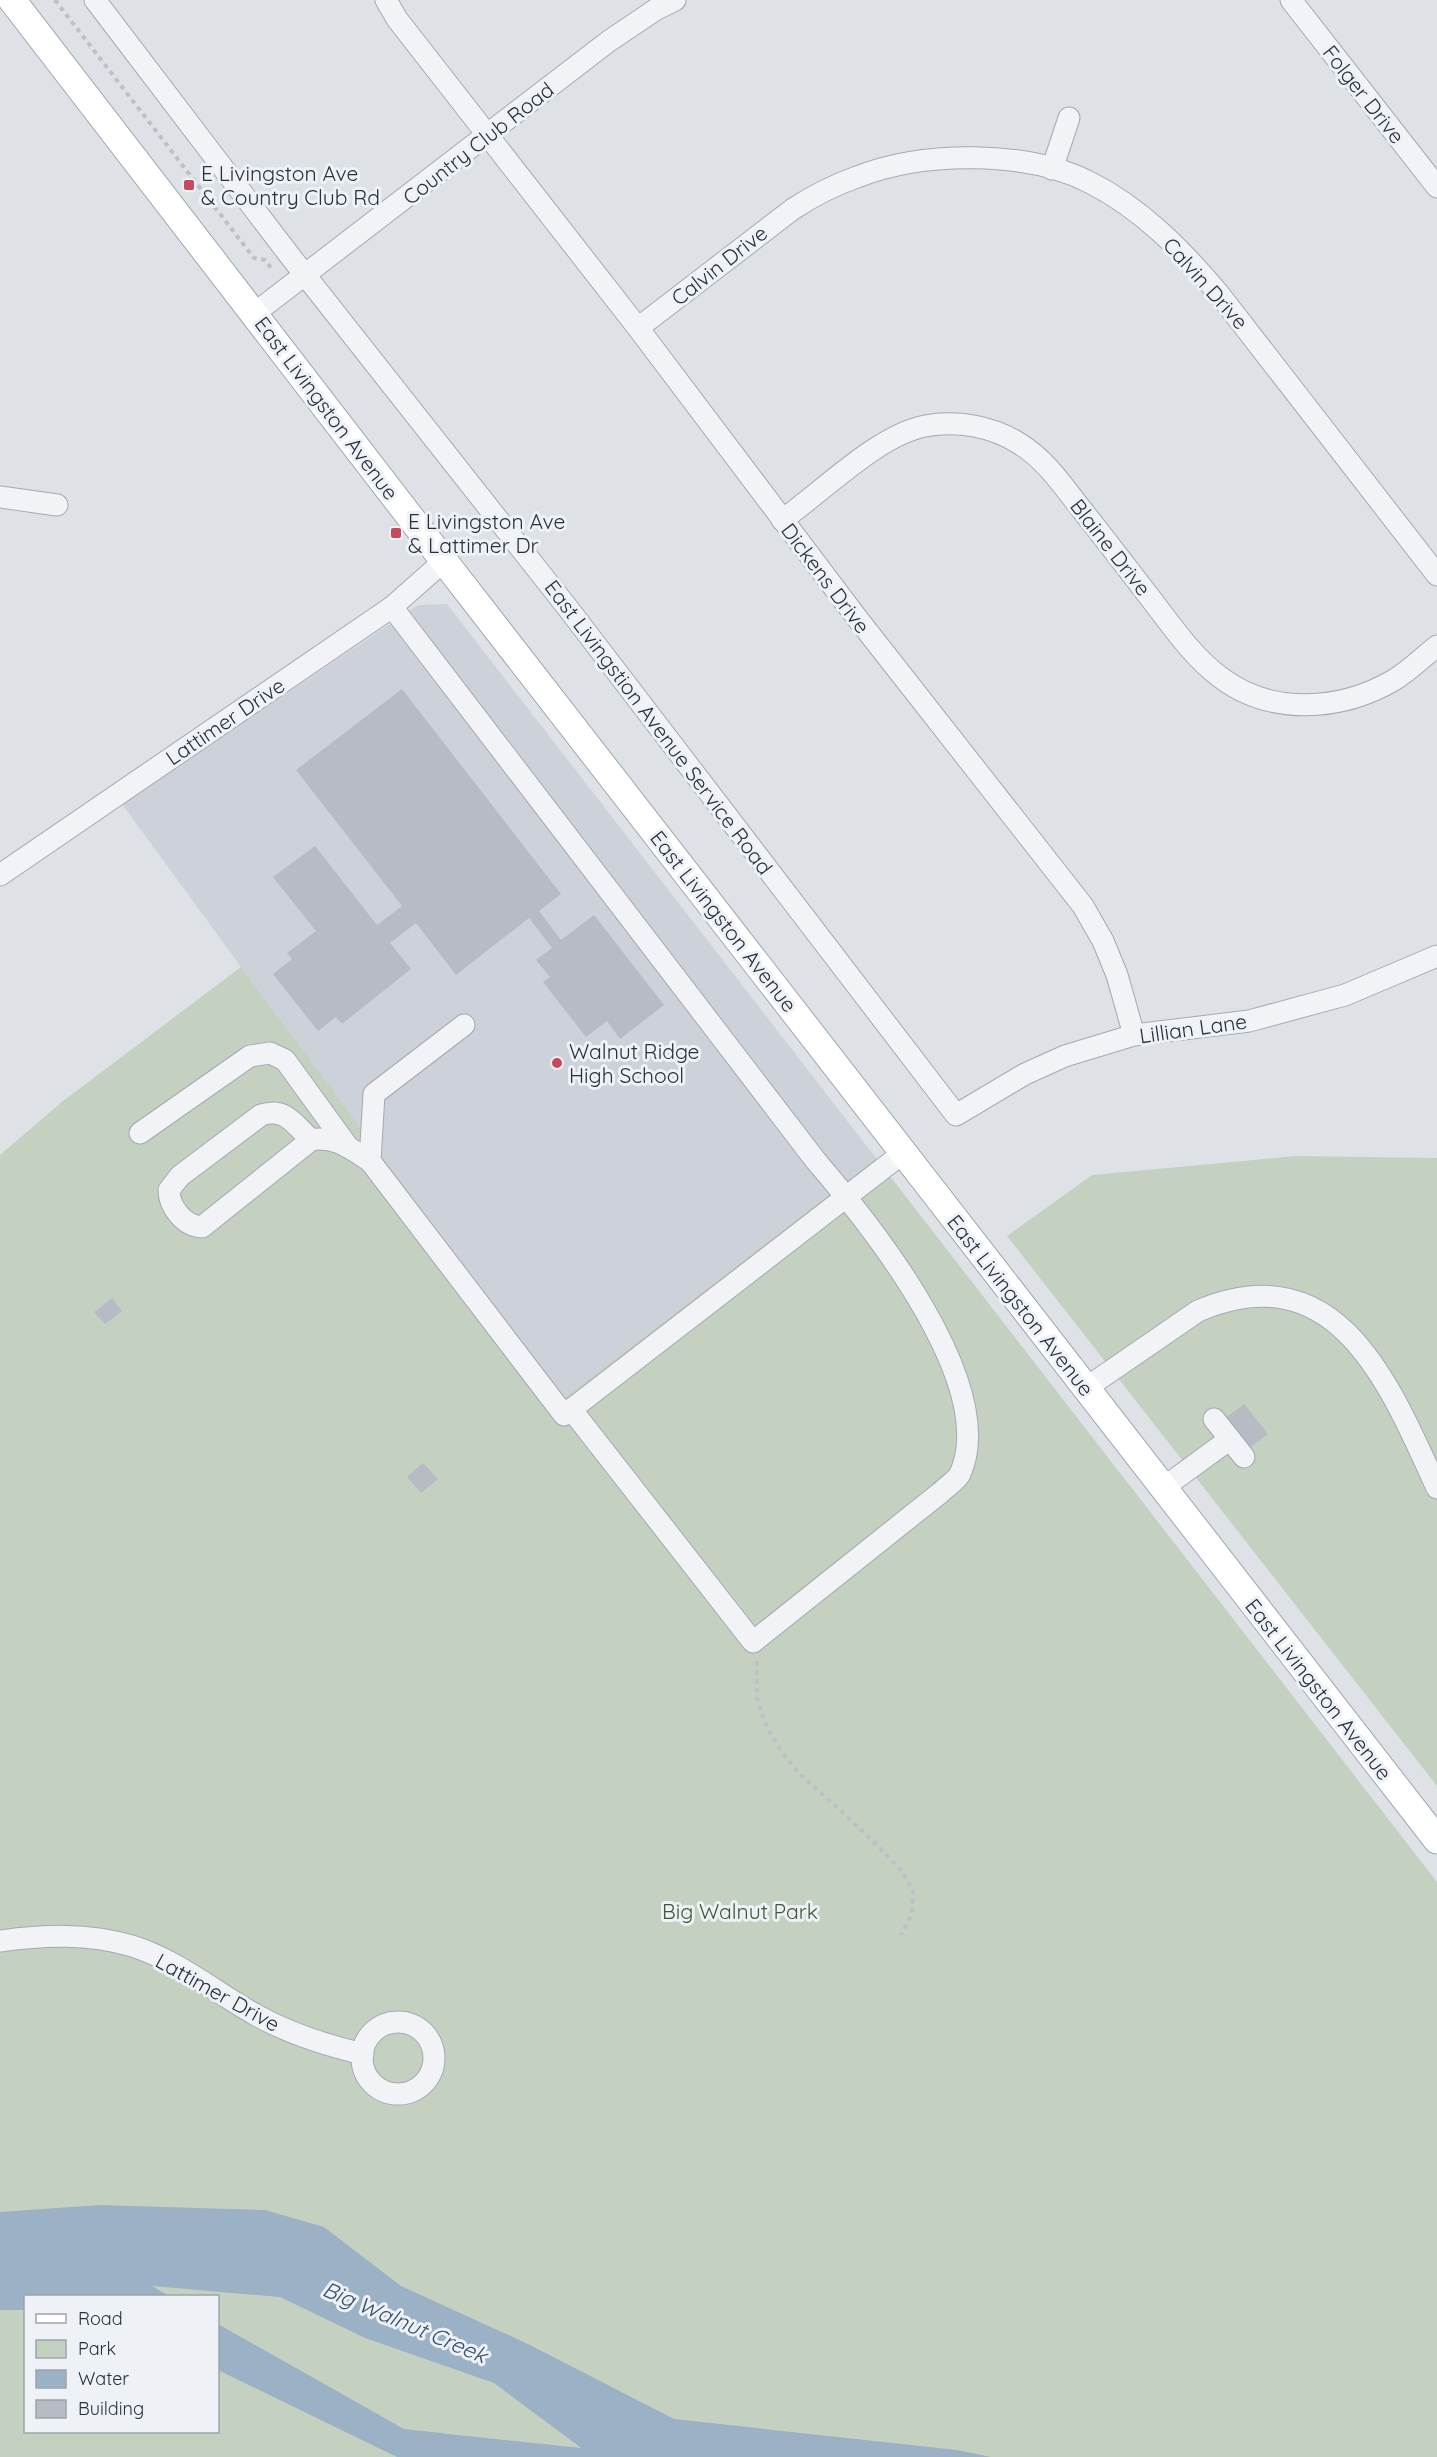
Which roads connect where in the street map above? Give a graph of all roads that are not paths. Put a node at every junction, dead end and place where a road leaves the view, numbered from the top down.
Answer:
1 (12, 0) edge
2 (94, 0) edge
3 (386, 0) edge
4 (675, 0) edge
5 (1291, 0) edge
6 (1069, 118) dead end
7 (489, 135) junction
8 (1052, 170) junction
9 (1437, 187) edge
10 (305, 275) junction
11 (255, 314) junction
12 (638, 328) junction
13 (0, 497) edge
14 (57, 505) dead end
15 (783, 520) junction
16 (444, 561) junction
17 (1437, 575) edge
18 (392, 607) junction
19 (1437, 646) edge
20 (0, 875) edge
21 (1437, 956) edge
22 (464, 1026) dead end
23 (1134, 1035) junction
24 (956, 1115) joint
25 (140, 1133) dead end
26 (310, 1140) junction
27 (349, 1148) junction
28 (903, 1153) junction
29 (370, 1161) junction
30 (847, 1196) junction
31 (1086, 1388) junction
32 (572, 1409) junction
33 (1214, 1419) dead end
34 (1230, 1439) junction
35 (1244, 1457) dead end
36 (1163, 1488) junction
37 (1437, 1488) edge
38 (1437, 1840) edge
39 (0, 1941) edge
40 (363, 2054) dead end

1 - 11 main road, East Livingston Avenue
2 - 10 street, East Livingstion Avenue Service Road
3 - 7 street, Dickens Drive
4 - 7 street, Country Club Road
5 - 9 street, Folger Drive
6 - 8 street
7 - 10 street, Country Club Road
7 - 12 street, Dickens Drive
8 - 12 street, Calvin Drive
8 - 17 street, Calvin Drive
10 - 11 street, Country Club Road
10 - 24 street, East Livingstion Avenue Service Road
11 - 16 main road, East Livingston Avenue
12 - 15 street, Dickens Drive
13 - 14 street
15 - 19 street, Blaine Drive
15 - 23 street, Dickens Drive
16 - 18 street, Lattimer Drive
16 - 28 main road, East Livingston Avenue
18 - 20 street, Lattimer Drive
18 - 30 street
21 - 23 street, Lillian Lane
22 - 29 street
23 - 24 street, Lillian Lane
25 - 27 street
26 - 26 street
26 - 27 street
27 - 29 street
28 - 30 street
28 - 31 main road, East Livingston Avenue
29 - 32 street
30 - 32 street
30 - 32 street
31 - 36 main road, East Livingston Avenue
31 - 37 street
33 - 34 street
34 - 35 street
34 - 36 street
36 - 38 main road, East Livingston Avenue
39 - 40 street, Lattimer Drive

